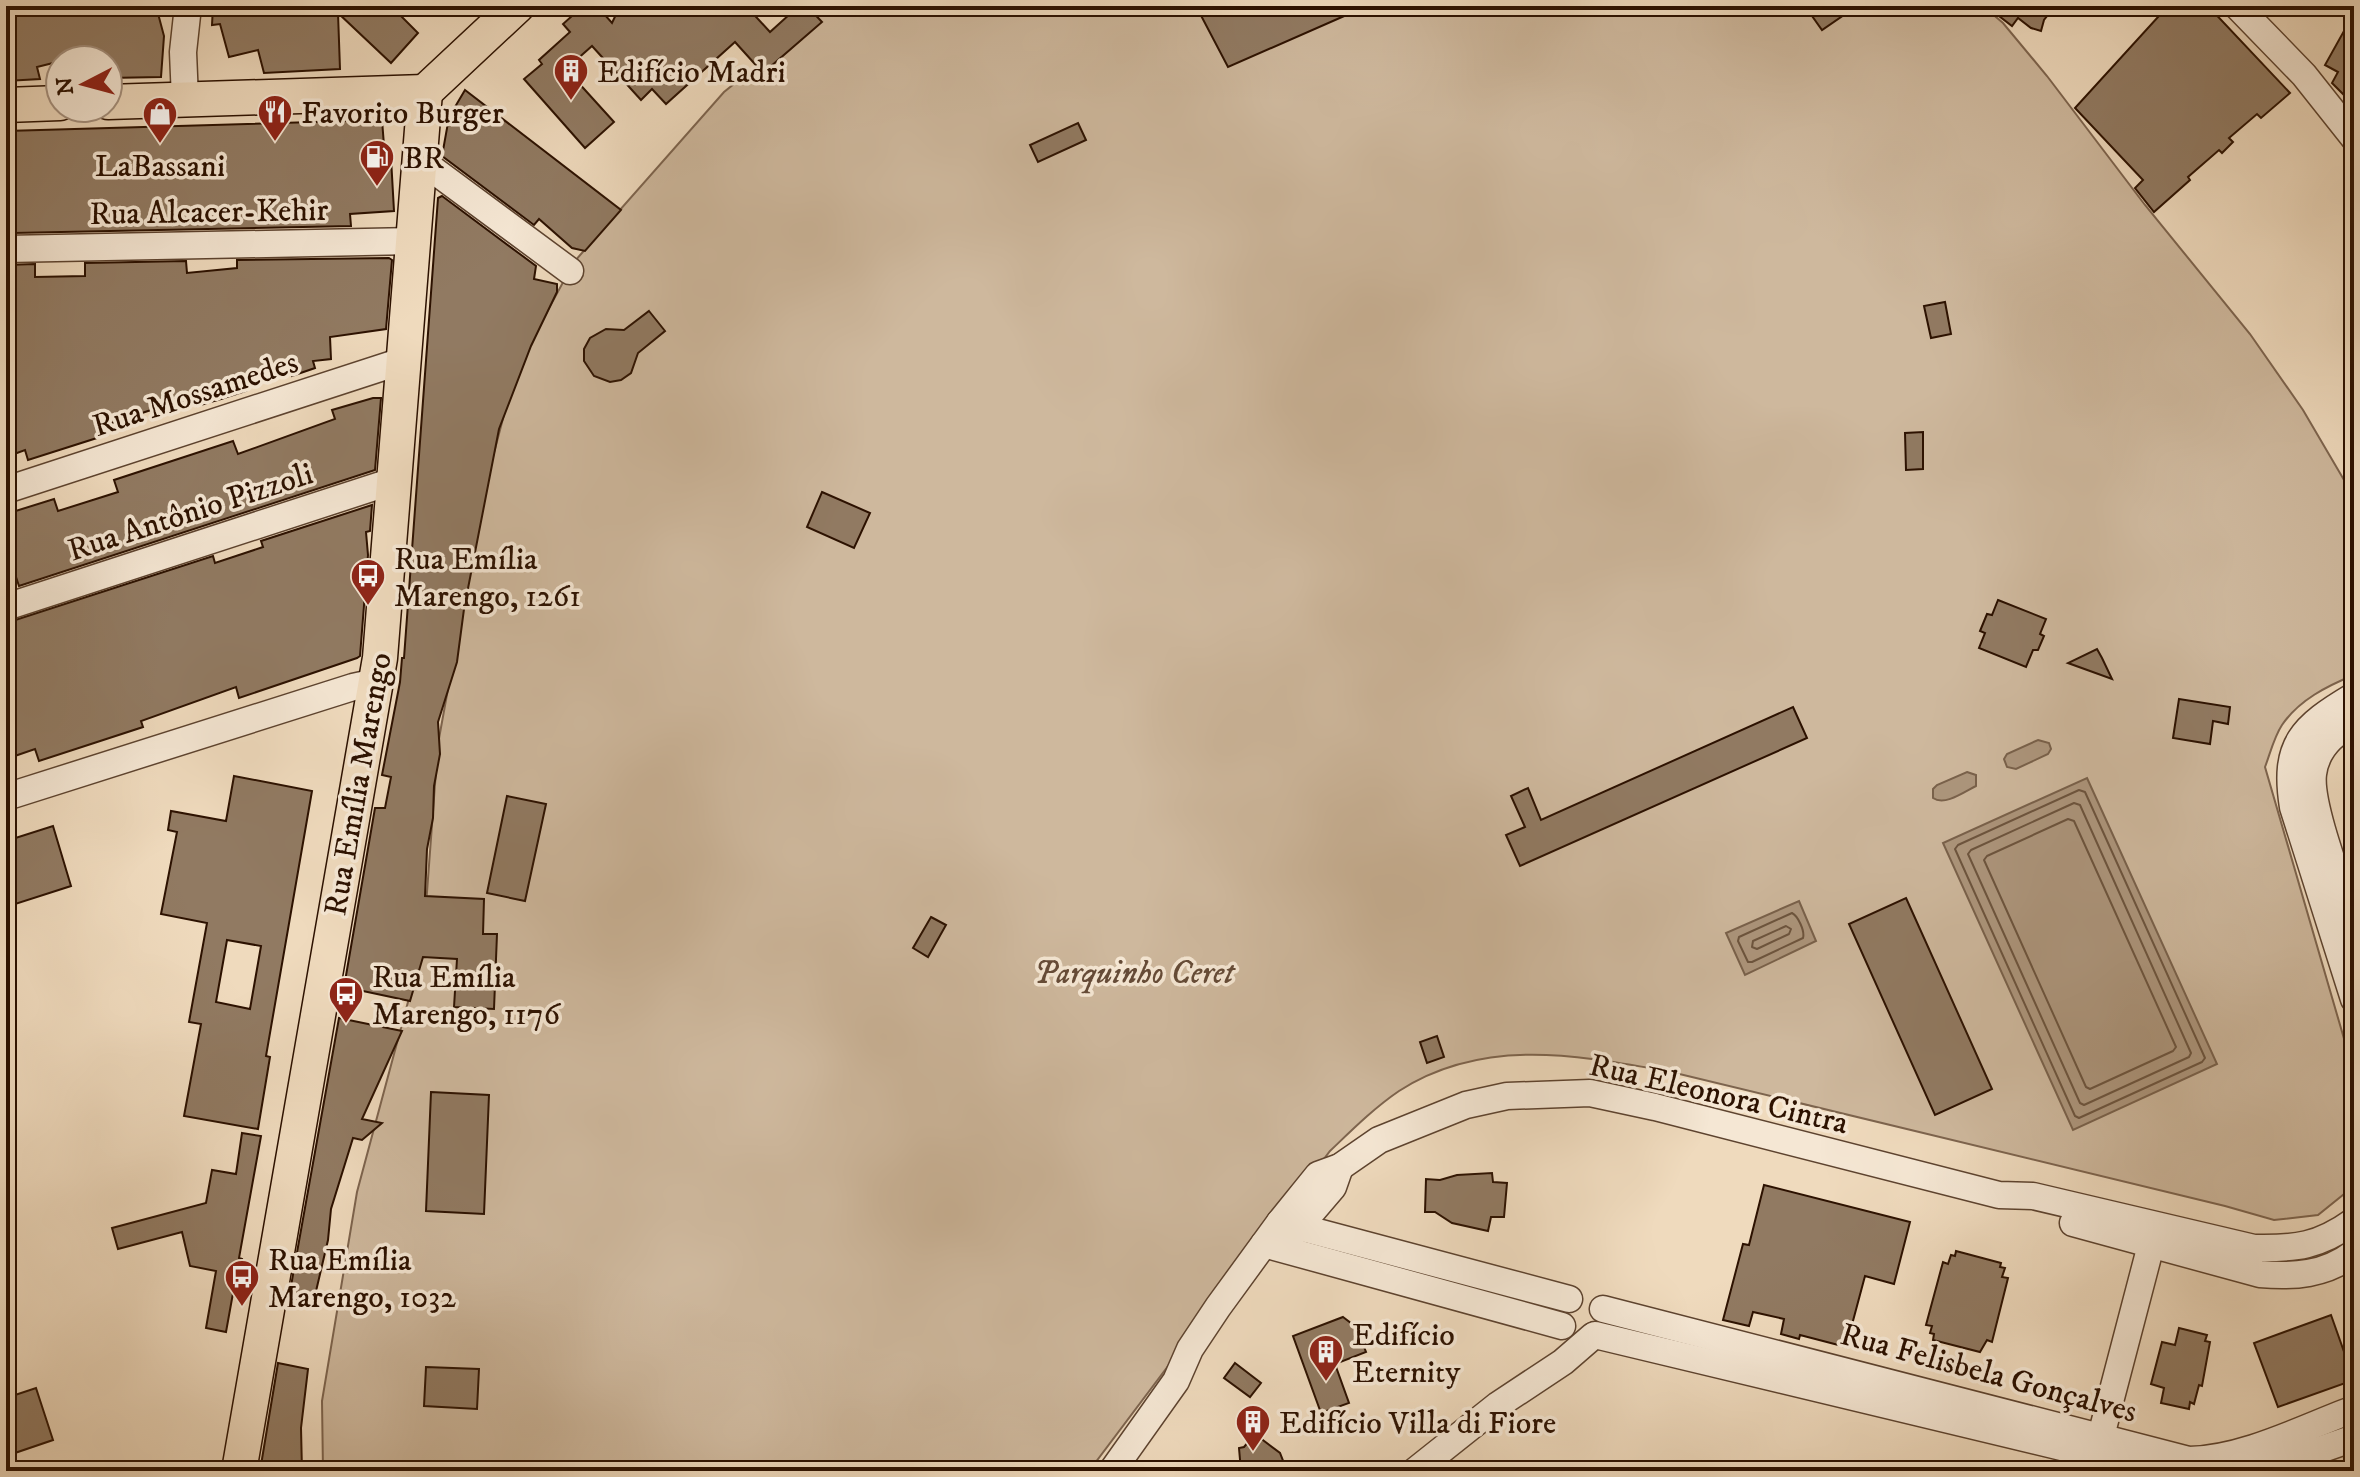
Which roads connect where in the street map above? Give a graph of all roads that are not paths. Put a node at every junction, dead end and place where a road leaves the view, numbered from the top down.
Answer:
1 (188, 6) edge
2 (517, 6) edge
3 (2237, 6) edge
4 (425, 92) junction
5 (185, 99) junction
6 (124, 101) edge
7 (44, 104) edge
8 (6, 105) edge
9 (2354, 138) edge
10 (420, 160) junction
11 (414, 241) junction
12 (6, 249) edge
13 (570, 271) dead end
14 (405, 360) junction
15 (396, 480) junction
16 (6, 490) edge
17 (6, 607) edge
18 (376, 682) junction
19 (2354, 696) edge
20 (2354, 723) edge
21 (6, 797) edge
22 (2354, 926) edge
23 (2354, 999) edge
24 (1999, 1195) junction
25 (2354, 1221) edge
26 (1290, 1224) junction
27 (2151, 1245) junction
28 (1273, 1246) junction
29 (2354, 1253) edge
30 (1569, 1299) junction
31 (1603, 1309) junction
32 (1564, 1329) junction
33 (1594, 1335) junction
34 (1563, 1362) junction
35 (2354, 1409) edge
36 (2101, 1436) junction
37 (2354, 1438) edge
38 (239, 1471) edge
39 (1112, 1471) edge
40 (1415, 1471) edge
41 (2135, 1471) edge
42 (2259, 1471) edge

1 - 5 street
2 - 4 main road
3 - 9 street
4 - 5 main road
4 - 10 main road, Rua Emília Marengo
5 - 6 main road
7 - 8 main road
10 - 11 main road, Rua Emília Marengo
10 - 13 street
11 - 12 street, Rua Alcacer-Kehir
11 - 14 main road, Rua Emília Marengo
14 - 15 main road, Rua Emília Marengo
14 - 16 street, Rua Mossamedes
15 - 17 street, Rua Antônio Pizzoli
15 - 18 main road, Rua Emília Marengo
18 - 21 street
18 - 38 main road, Rua Emília Marengo
19 - 23 street
20 - 22 street
24 - 25 street, Rua Eleonora Cintra
24 - 26 street, Rua Eleonora Cintra
24 - 27 street, Rua Eleonora Cintra
26 - 28 street, Rua Eleonora Cintra
26 - 30 street
27 - 29 street, Rua Eleonora Cintra
27 - 36 street
28 - 32 street
28 - 39 street, Rua Eleonora Cintra
30 - 31 street
30 - 32 street
31 - 33 street
31 - 36 street, Rua Felisbela Gonçalves
32 - 33 street
32 - 34 street
33 - 34 street
33 - 41 street, Rua Felisbela Gonçalves
34 - 40 street
35 - 36 street, Rua Felisbela Gonçalves
37 - 42 street

